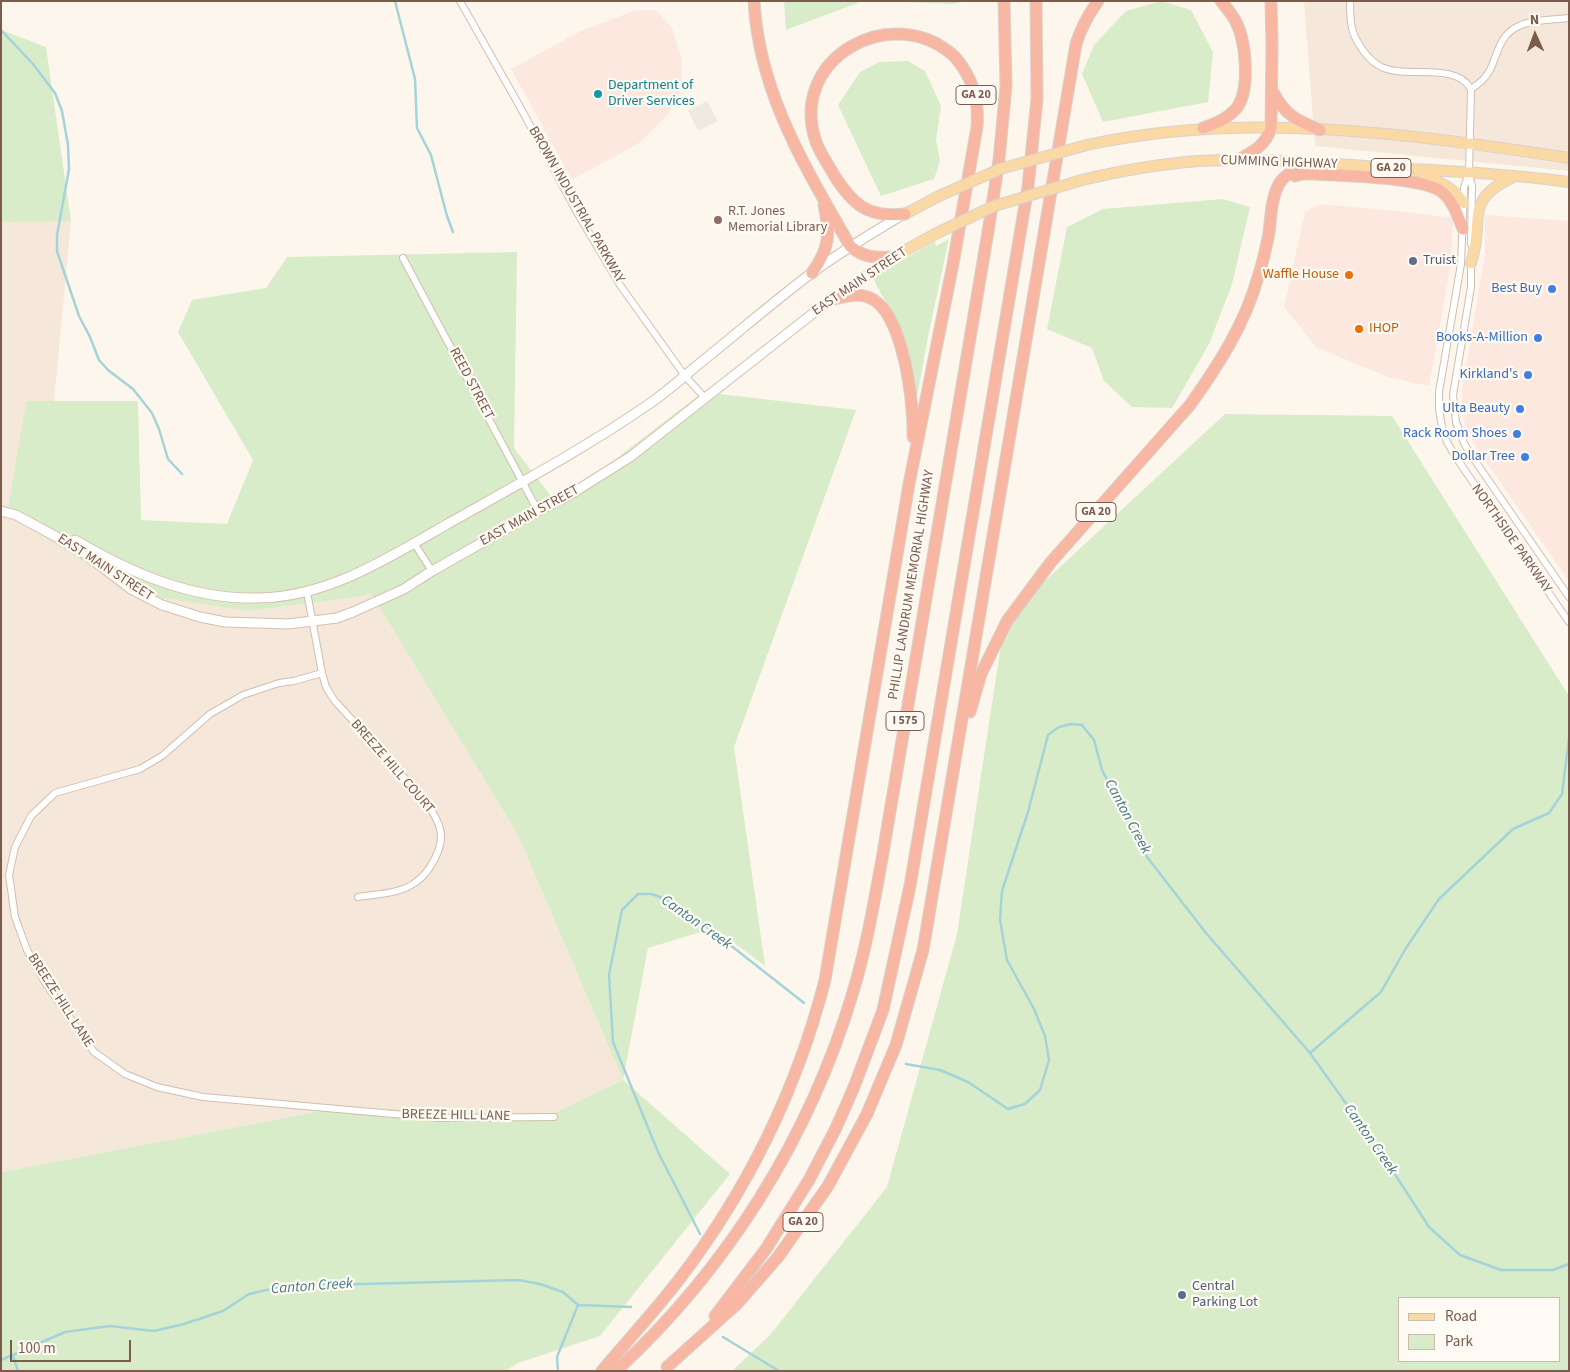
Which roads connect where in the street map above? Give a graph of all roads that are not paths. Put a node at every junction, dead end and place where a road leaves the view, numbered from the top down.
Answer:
1 (460, 1) edge
2 (754, 1) edge
3 (1004, 1) edge
4 (1036, 1) edge
5 (1098, 1) edge
6 (1221, 1) edge
7 (1270, 1) edge
8 (1350, 1) edge
9 (1569, 18) edge
10 (1472, 89) junction
11 (1272, 91) junction
12 (1203, 128) junction
13 (1272, 128) junction
14 (1320, 130) junction
15 (1469, 143) junction
16 (1569, 158) edge
17 (1238, 160) junction
18 (1314, 163) junction
19 (1418, 169) junction
20 (1468, 172) junction
21 (1517, 176) junction
22 (1569, 182) edge
23 (821, 193) junction
24 (1464, 203) junction
25 (994, 206) joint
26 (905, 214) junction
27 (1463, 229) junction
28 (1268, 237) junction
29 (850, 246) junction
30 (403, 258) dead end
31 (893, 258) junction
32 (1471, 264) junction
33 (812, 273) junction
34 (830, 300) junction
35 (685, 376) junction
36 (706, 399) junction
37 (523, 482) junction
38 (909, 484) junction
39 (538, 510) junction
40 (1, 511) edge
41 (24, 519) junction
42 (414, 543) junction
43 (432, 571) junction
44 (307, 592) junction
45 (1569, 597) edge
46 (312, 621) junction
47 (1569, 622) edge
48 (322, 673) junction
49 (957, 756) junction
50 (358, 897) dead end
51 (554, 1117) dead end
52 (665, 1369) edge
53 (602, 1371) edge
54 (616, 1371) edge

1 - 35 street, BROWN INDUSTRIAL PARKWAY
2 - 23 highway
3 - 54 highway, PHILLIP LANDRUM MEMORIAL HIGHWAY / I 575
4 - 52 highway, I 575
5 - 49 highway
6 - 12 highway
7 - 11 highway
8 - 10 street
9 - 10 street
10 - 15 street
11 - 13 highway
11 - 14 highway
12 - 13 main road, GA 20
12 - 26 main road, EAST MAIN STREET / GA 20, bridge
13 - 14 main road, GA 20
13 - 17 highway
14 - 15 main road, GA 20
15 - 16 main road, GA 20
15 - 20 street
17 - 18 main road, CUMMING HIGHWAY
17 - 25 main road, CUMMING HIGHWAY, bridge
18 - 19 main road, CUMMING HIGHWAY / GA 20
18 - 28 highway, GA 20
19 - 20 main road, CUMMING HIGHWAY / GA 20
19 - 24 main road
20 - 21 main road, CUMMING HIGHWAY / GA 20
20 - 24 street, NORTHSIDE PARKWAY
20 - 32 street, NORTHSIDE PARKWAY
21 - 22 main road, CUMMING HIGHWAY / GA 20
21 - 32 main road
23 - 29 highway
23 - 33 highway
24 - 27 street, NORTHSIDE PARKWAY
25 - 31 main road, EAST MAIN STREET, bridge
26 - 29 main road, EAST MAIN STREET
26 - 38 highway, GA 20
27 - 28 highway
27 - 47 street, NORTHSIDE PARKWAY
28 - 49 highway, GA 20
29 - 31 highway
29 - 33 main road, EAST MAIN STREET
30 - 37 street, REED STREET
31 - 34 main road, EAST MAIN STREET
32 - 45 street, NORTHSIDE PARKWAY
33 - 35 main road, EAST MAIN STREET
34 - 36 main road, EAST MAIN STREET
34 - 38 highway
35 - 36 street, BROWN INDUSTRIAL PARKWAY
35 - 37 main road, EAST MAIN STREET
36 - 39 main road, EAST MAIN STREET
37 - 39 street, REED STREET
37 - 42 main road, EAST MAIN STREET
38 - 53 highway, GA 20
39 - 43 main road, EAST MAIN STREET
40 - 41 main road, EAST MAIN STREET
41 - 44 main road, EAST MAIN STREET
41 - 46 main road, EAST MAIN STREET
42 - 43 street
42 - 44 main road, EAST MAIN STREET
43 - 46 main road, EAST MAIN STREET
44 - 46 street, BREEZE HILL COURT
46 - 48 street, BREEZE HILL COURT
48 - 50 street, BREEZE HILL COURT
48 - 51 street, BREEZE HILL LANE
49 - 52 highway, GA 20

